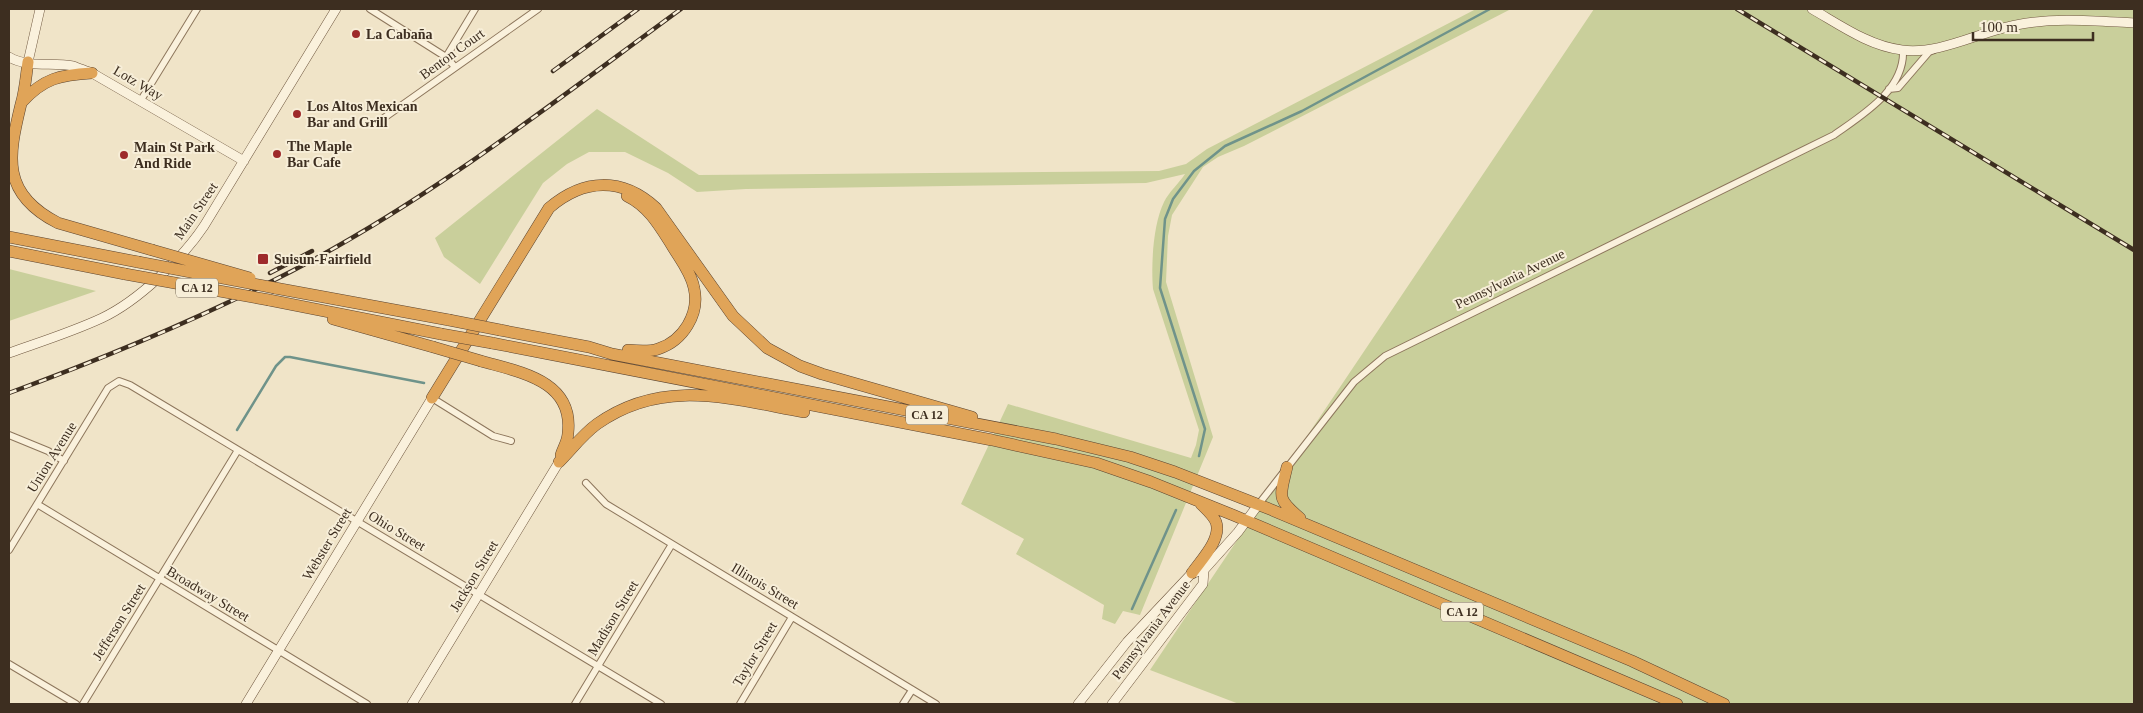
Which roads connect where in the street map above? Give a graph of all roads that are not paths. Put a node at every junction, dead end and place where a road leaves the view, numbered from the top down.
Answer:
1 (40, 9) edge
2 (197, 9) edge
3 (336, 9) edge
4 (370, 9) edge
5 (475, 9) edge
6 (538, 9) edge
7 (1812, 9) edge
8 (2134, 23) edge
9 (1938, 47) junction
10 (1903, 50) junction
11 (9, 57) edge
12 (446, 57) junction
13 (28, 62) junction
14 (455, 67) junction
15 (92, 73) junction
16 (1889, 89) junction
17 (141, 100) junction
18 (22, 102) junction
19 (381, 120) dead end
20 (12, 131) edge
21 (244, 161) junction
22 (584, 189) junction
23 (9, 237) edge
24 (9, 251) edge
25 (275, 288) junction
26 (313, 311) junction
27 (589, 347) junction
28 (9, 353) edge
29 (119, 381) joint
30 (432, 398) junction
31 (889, 421) junction
32 (997, 428) junction
33 (9, 435) edge
34 (511, 441) dead end
35 (238, 450) junction
36 (64, 461) junction
37 (559, 462) junction
38 (1287, 468) junction
39 (586, 483) dead end
40 (1198, 501) junction
41 (37, 504) junction
42 (1258, 505) junction
43 (357, 521) junction
44 (1246, 521) junction
45 (1309, 526) junction
46 (672, 544) junction
47 (9, 550) edge
48 (1204, 570) junction
49 (1192, 573) junction
50 (160, 579) junction
51 (478, 594) junction
52 (792, 617) junction
53 (279, 651) junction
54 (9, 664) edge
55 (598, 667) junction
56 (912, 690) junction
57 (76, 704) edge
58 (83, 704) edge
59 (246, 704) edge
60 (367, 704) edge
61 (412, 704) edge
62 (575, 704) edge
63 (661, 704) edge
64 (740, 704) edge
65 (904, 704) edge
66 (936, 704) edge
67 (1078, 704) edge
68 (1112, 704) edge
69 (1677, 704) edge
70 (1724, 704) edge

1 - 13 main road
2 - 17 street
3 - 21 main road, Main Street
4 - 12 street
5 - 12 street
6 - 14 street, Benton Court
7 - 10 main road
8 - 9 main road
9 - 10 main road
9 - 16 street, Pennsylvania Avenue
10 - 16 street, Pennsylvania Avenue
11 - 13 main road, Lotz Way
12 - 14 street
13 - 15 main road, Lotz Way
13 - 18 highway
14 - 19 street, Benton Court
15 - 17 main road, Lotz Way
15 - 18 highway
16 - 38 street, Pennsylvania Avenue
17 - 21 main road, Lotz Way
18 - 20 highway
20 - 25 highway, bridge
21 - 28 main road, Main Street
22 - 27 highway
22 - 30 highway
22 - 32 highway
23 - 25 highway, CA 12, bridge
24 - 26 highway, CA 12, bridge
25 - 27 highway, CA 12, bridge
26 - 31 highway, CA 12, bridge
26 - 37 highway, bridge
27 - 32 highway, CA 12
29 - 35 street, Ohio Street
29 - 36 street, Union Avenue
30 - 34 street
30 - 43 main road, Webster Street
31 - 37 highway
31 - 40 highway, CA 12
32 - 42 highway, CA 12
33 - 36 street
35 - 43 street, Ohio Street
35 - 50 street, Jefferson Street
36 - 41 street, Union Avenue
37 - 51 main road, Jackson Street
38 - 42 street, Pennsylvania Avenue
38 - 45 highway
39 - 46 street, Illinois Street
40 - 44 highway, CA 12
40 - 49 highway
41 - 47 street, Union Avenue
41 - 50 street, Broadway Street
42 - 44 main road, Pennsylvania Avenue
42 - 45 highway, CA 12
43 - 51 street, Ohio Street
43 - 53 main road, Webster Street
44 - 48 main road, Pennsylvania Avenue
44 - 69 highway, CA 12
45 - 70 highway, CA 12
46 - 52 street, Illinois Street
46 - 55 street, Madison Street
48 - 49 main road, Pennsylvania Avenue
48 - 68 main road, Pennsylvania Avenue
49 - 67 main road, Pennsylvania Avenue
50 - 53 street, Broadway Street
50 - 58 street, Jefferson Street
51 - 55 street, Ohio Street
51 - 61 main road, Jackson Street
52 - 56 street, Illinois Street
52 - 64 street, Taylor Street
53 - 59 main road, Webster Street
53 - 60 street, Broadway Street
54 - 57 street
55 - 62 street, Madison Street
55 - 63 street, Ohio Street
56 - 65 street
56 - 66 street, Illinois Street

